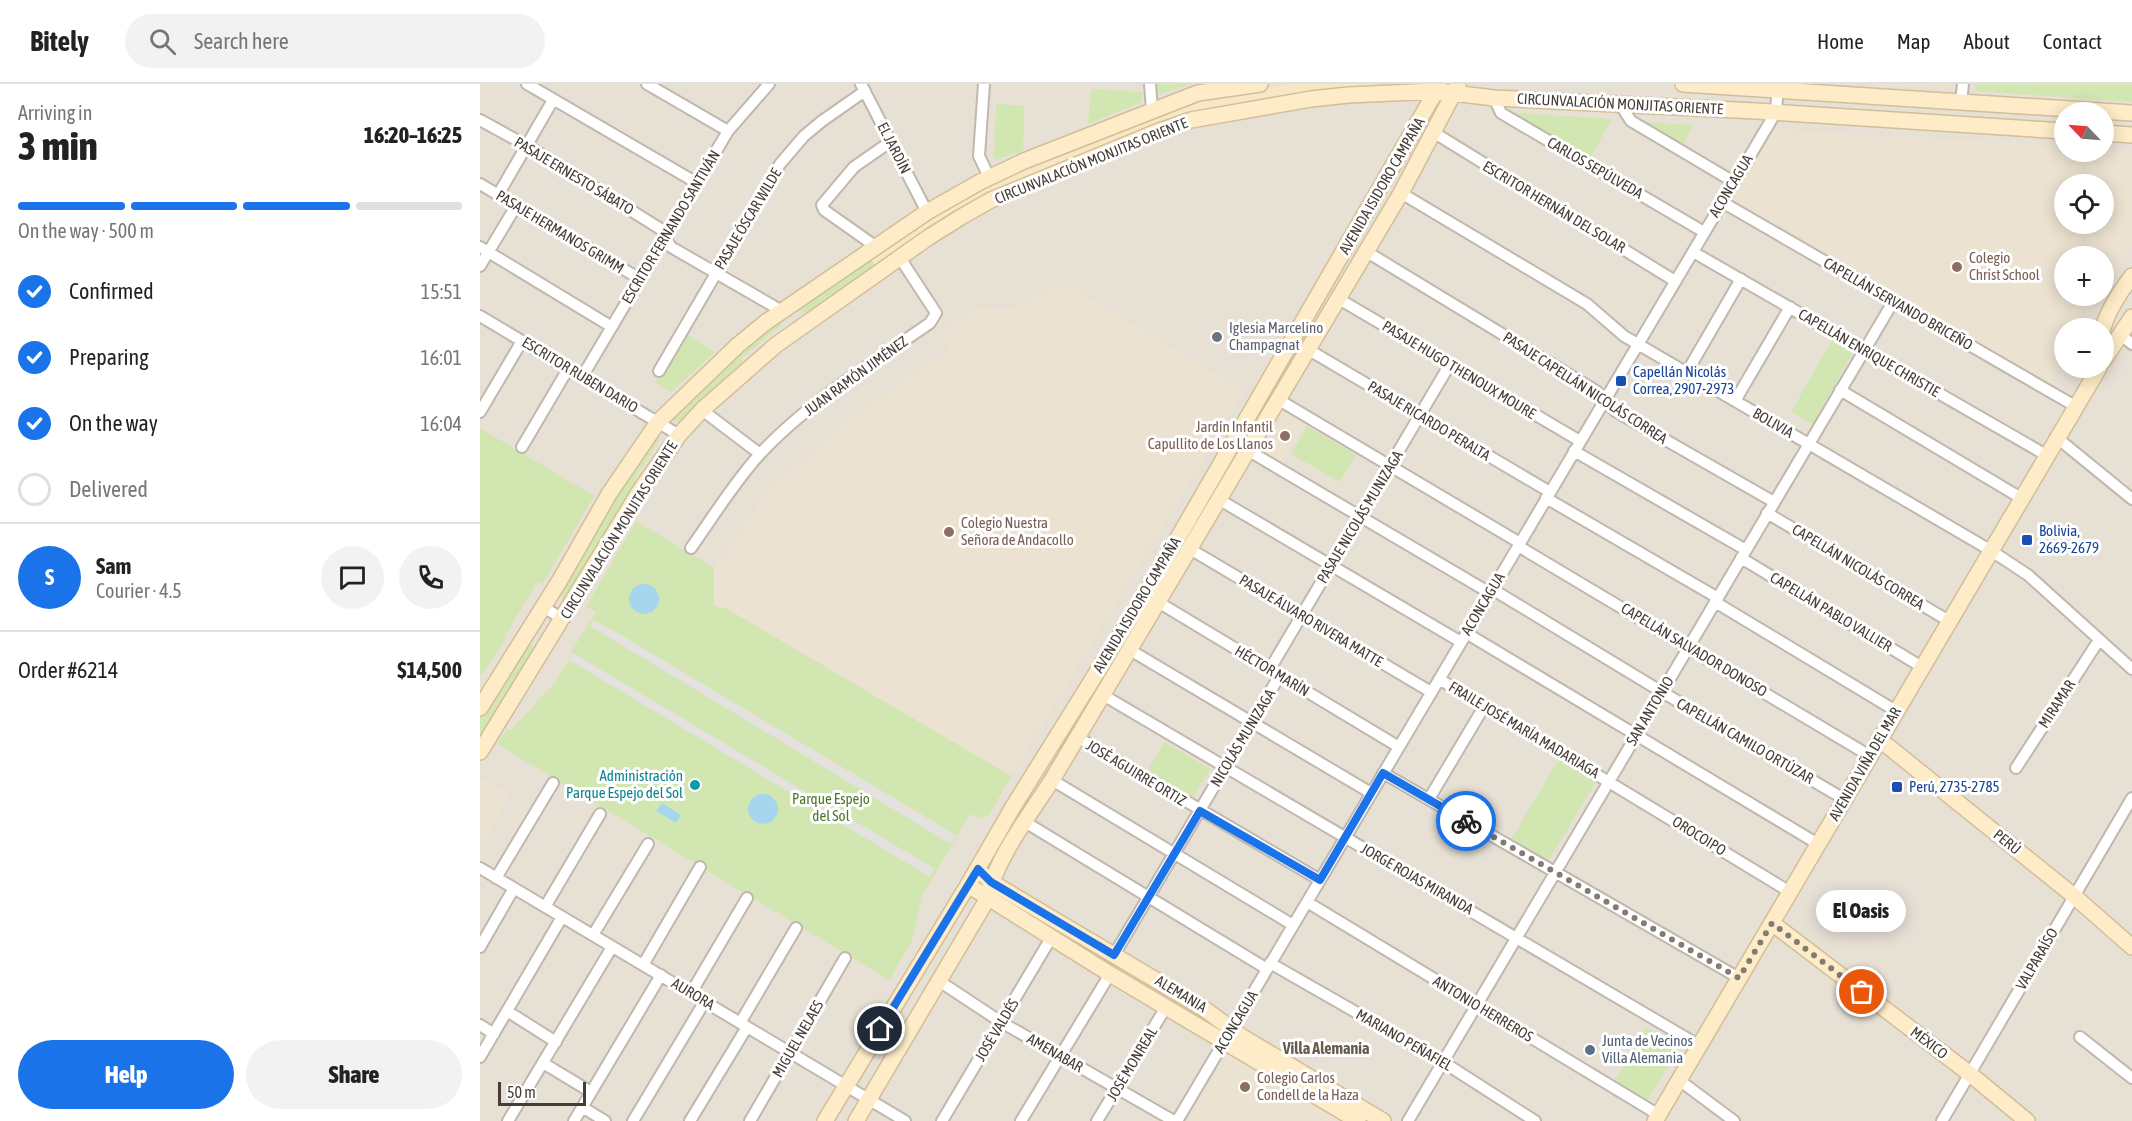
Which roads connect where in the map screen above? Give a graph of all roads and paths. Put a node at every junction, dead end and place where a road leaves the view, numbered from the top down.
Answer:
1 (527, 84) edge
2 (647, 84) edge
3 (984, 84) edge
4 (1150, 84) edge
5 (1260, 84) edge
6 (1683, 84) edge
7 (1963, 84) edge
8 (766, 85) edge
9 (1721, 85) edge
10 (1778, 87) edge
11 (863, 88) edge
12 (1438, 88) edge
13 (1457, 88) edge
14 (1494, 98) junction
15 (553, 99) junction
16 (1961, 102) junction
17 (1623, 105) junction
18 (1152, 110) junction
19 (1776, 112) junction
20 (2132, 114) edge
21 (480, 120) edge
22 (2054, 130) edge
23 (728, 131) junction
24 (1432, 132) junction
25 (2114, 134) edge
26 (2132, 135) edge
27 (890, 142) junction
28 (526, 147) junction
29 (989, 177) junction
30 (1734, 182) junction
31 (697, 183) junction
32 (480, 184) edge
33 (1401, 194) junction
34 (498, 195) junction
35 (1722, 202) junction
36 (516, 206) junction
37 (927, 212) junction
38 (1704, 232) junction
39 (666, 235) junction
40 (875, 246) junction
41 (484, 250) edge
42 (1367, 252) junction
43 (1693, 252) junction
44 (900, 258) junction
45 (480, 266) edge
46 (716, 273) junction
47 (2132, 276) edge
48 (640, 279) junction
49 (1741, 279) junction
50 (1675, 281) junction
51 (1339, 299) junction
52 (1893, 302) junction
53 (1790, 307) junction
54 (782, 311) junction
55 (480, 316) edge
56 (2132, 317) edge
57 (2108, 318) edge
58 (612, 327) junction
59 (2126, 339) edge
60 (522, 341) junction
61 (1638, 344) junction
62 (776, 345) junction
63 (1865, 349) junction
64 (1309, 350) junction
65 (2114, 350) edge
66 (1450, 364) junction
67 (568, 369) junction
68 (659, 371) dead end
69 (1687, 372) junction
70 (582, 377) junction
71 (2085, 378) edge
72 (2092, 378) edge
73 (1840, 390) junction
74 (1278, 400) junction
75 (1604, 400) junction
76 (1735, 400) junction
77 (2074, 406) junction
78 (702, 410) junction
79 (480, 411) edge
80 (1420, 415) junction
81 (658, 422) junction
82 (679, 435) junction
83 (2056, 437) junction
84 (1809, 444) junction
85 (1577, 446) junction
86 (522, 447) dead end
87 (1249, 451) junction
88 (760, 454) junction
89 (2046, 455) junction
90 (1390, 466) junction
91 (1548, 495) junction
92 (2021, 498) junction
93 (2132, 499) edge
94 (1220, 500) junction
95 (1774, 502) junction
96 (1767, 513) junction
97 (1360, 517) junction
98 (1519, 544) junction
99 (691, 548) dead end
100 (1190, 549) junction
101 (1990, 550) junction
102 (1743, 554) junction
103 (1331, 566) junction
104 (1491, 591) junction
105 (1152, 599) junction
106 (1716, 600) junction
107 (543, 607) junction
108 (1302, 615) junction
109 (563, 619) junction
110 (1949, 621) junction
111 (534, 622) junction
112 (554, 632) junction
113 (1464, 638) junction
114 (2098, 640) junction
115 (1689, 646) junction
116 (1130, 650) junction
117 (1922, 667) junction
118 (2132, 669) edge
119 (1275, 672) junction
120 (1439, 679) junction
121 (1431, 692) junction
122 (1662, 692) junction
123 (1103, 694) junction
124 (1485, 705) junction
125 (480, 708) edge
126 (1896, 711) junction
127 (1252, 722) junction
128 (1636, 735) junction
129 (1077, 737) junction
130 (1879, 739) junction
131 (1399, 747) junction
132 (480, 752) edge
133 (1870, 756) junction
134 (1226, 767) junction
135 (2016, 768) dead end
136 (1383, 773) junction
137 (1052, 780) junction
138 (1609, 781) junction
139 (553, 783) dead end
140 (1371, 793) junction
141 (2132, 798) edge
142 (1429, 799) junction
143 (1844, 799) junction
144 (1200, 811) junction
145 (600, 814) dead end
146 (1025, 822) junction
147 (1345, 837) junction
148 (648, 844) dead end
149 (1818, 844) junction
150 (1175, 853) junction
151 (700, 867) dead end
152 (480, 868) edge
153 (978, 869) junction
154 (1555, 873) junction
155 (496, 878) junction
156 (1320, 880) junction
157 (991, 882) junction
158 (968, 885) junction
159 (514, 888) junction
160 (1790, 892) junction
161 (1149, 896) junction
162 (2074, 896) junction
163 (747, 898) dead end
164 (988, 898) junction
165 (1307, 902) junction
166 (545, 907) junction
167 (562, 917) junction
168 (1772, 923) junction
169 (1293, 925) junction
170 (796, 928) dead end
171 (593, 935) junction
172 (1052, 938) junction
173 (1516, 938) junction
174 (480, 946) edge
175 (612, 947) junction
176 (2132, 947) edge
177 (1114, 955) junction
178 (845, 958) dead end
179 (643, 965) junction
180 (1269, 966) junction
181 (1110, 974) junction
182 (661, 975) junction
183 (1739, 978) junction
184 (939, 981) junction
185 (691, 993) junction
186 (705, 1001) junction
187 (1476, 1005) junction
188 (1166, 1007) junction
189 (507, 1011) junction
190 (1001, 1022) junction
191 (480, 1025) edge
192 (744, 1025) junction
193 (494, 1034) junction
194 (1228, 1035) junction
195 (2080, 1037) dead end
196 (556, 1042) junction
197 (1700, 1046) junction
198 (790, 1052) junction
199 (1061, 1056) junction
200 (480, 1057) edge
201 (1443, 1062) junction
202 (543, 1063) junction
203 (1970, 1074) junction
204 (2132, 1078) edge
205 (1680, 1080) junction
206 (845, 1086) junction
207 (1116, 1089) junction
208 (591, 1092) junction
209 (869, 1100) junction
210 (582, 1107) junction
211 (1657, 1118) edge
212 (638, 1119) edge
213 (508, 1121) edge
214 (574, 1121) edge
215 (605, 1121) edge
216 (690, 1121) edge
217 (750, 1121) edge
218 (825, 1121) edge
219 (856, 1121) edge
220 (905, 1121) edge
221 (942, 1121) edge
222 (1021, 1121) edge
223 (1098, 1121) edge
224 (1176, 1121) edge
225 (1358, 1121) edge
226 (1383, 1121) edge
227 (1408, 1121) edge
228 (1535, 1121) edge
229 (1734, 1121) edge
230 (1942, 1121) edge
231 (2027, 1121) edge

1 - 15 street
2 - 23 street
3 - 29 street
4 - 18 street
5 - 18 street, CIRCUNVALACIÓN MONJITAS ORIENTE
6 - 9 street, CIRCUNVALACIÓN MONJITAS ORIENTE
7 - 16 street
8 - 23 street, ESCRITOR FERNANDO SANTIVÁN
9 - 10 street, CIRCUNVALACIÓN MONJITAS ORIENTE
10 - 16 street, CIRCUNVALACIÓN MONJITAS ORIENTE
10 - 19 street, ACONCAGUA
11 - 27 street, EL JARDÍN
11 - 46 street, PASAJE ÓSCAR WILDE
12 - 13 street, CIRCUNVALACIÓN MONJITAS ORIENTE
12 - 44 street, CIRCUNVALACIÓN MONJITAS ORIENTE
12 - 105 street, AVENIDA ISIDORO CAMPAÑA
13 - 14 street, CIRCUNVALACIÓN MONJITAS ORIENTE
13 - 24 street, AVENIDA ISIDORO CAMPAÑA
14 - 17 street, CIRCUNVALACIÓN MONJITAS ORIENTE
14 - 38 street, CARLOS SEPÚLVEDA
15 - 28 street
15 - 31 street
16 - 20 street, CIRCUNVALACIÓN MONJITAS ORIENTE
17 - 19 street, CIRCUNVALACIÓN MONJITAS ORIENTE
17 - 30 street
18 - 29 street, CIRCUNVALACIÓN MONJITAS ORIENTE
19 - 22 street, CIRCUNVALACIÓN MONJITAS ORIENTE
19 - 30 street, ACONCAGUA
21 - 28 street, PASAJE ERNESTO SÁBATO
23 - 31 street, ESCRITOR FERNANDO SANTIVÁN
24 - 33 street, AVENIDA ISIDORO CAMPAÑA
24 - 50 street, ESCRITOR HERNÁN DEL SOLAR
25 - 26 street
27 - 37 street, EL JARDÍN
27 - 40 street
28 - 34 street
28 - 39 street, PASAJE ERNESTO SÁBATO
29 - 37 street, CIRCUNVALACIÓN MONJITAS ORIENTE
30 - 35 street, ACONCAGUA
31 - 39 street, ESCRITOR FERNANDO SANTIVÁN
32 - 34 street, PASAJE HERMANOS GRIMM
33 - 42 street, AVENIDA ISIDORO CAMPAÑA
33 - 61 street, BOLIVIA
34 - 36 street, PASAJE HERMANOS GRIMM
35 - 38 street, ACONCAGUA
35 - 52 street, CAPELLÁN SERVANDO BRICEÑO
36 - 41 street
36 - 48 street, PASAJE HERMANOS GRIMM
37 - 40 street, CIRCUNVALACIÓN MONJITAS ORIENTE
38 - 43 street, ACONCAGUA
39 - 46 street, PASAJE ERNESTO SÁBATO
39 - 48 street, ESCRITOR FERNANDO SANTIVÁN
40 - 54 street, CIRCUNVALACIÓN MONJITAS ORIENTE
41 - 45 street
41 - 58 street
42 - 51 street, AVENIDA ISIDORO CAMPAÑA
42 - 75 street, PASAJE CAPELLÁN NICOLÁS CORREA
43 - 49 street, CAPELLÁN ENRIQUE CHRISTIE
43 - 50 street, ACONCAGUA
44 - 62 street, CIRCUNVALACIÓN MONJITAS ORIENTE
44 - 88 street, JUAN RAMÓN JIMÉNEZ
46 - 54 street, PASAJE ERNESTO SÁBATO
46 - 68 street, PASAJE ÓSCAR WILDE
47 - 57 street
48 - 58 street, ESCRITOR FERNANDO SANTIVÁN
49 - 53 street, CAPELLÁN ENRIQUE CHRISTIE
49 - 69 street
50 - 61 street, ACONCAGUA
51 - 64 street, AVENIDA ISIDORO CAMPAÑA
51 - 66 street, PASAJE HUGO THENOUX MOURE
52 - 63 street, SAN ANTONIO
52 - 77 street, CAPELLÁN SERVANDO BRICEÑO
53 - 63 street, CAPELLÁN ENRIQUE CHRISTIE
53 - 76 street
54 - 62 street
54 - 81 street, CIRCUNVALACIÓN MONJITAS ORIENTE
55 - 60 street, ESCRITOR RUBEN DARIO
56 - 59 street
58 - 70 street, ESCRITOR FERNANDO SANTIVÁN
59 - 65 street
60 - 67 street, ESCRITOR RUBEN DARIO
60 - 79 street
61 - 69 street, BOLIVIA
61 - 75 street, ACONCAGUA
62 - 78 street, CIRCUNVALACIÓN MONJITAS ORIENTE
63 - 73 street, SAN ANTONIO
63 - 89 street, CAPELLÁN ENRIQUE CHRISTIE
64 - 74 street, AVENIDA ISIDORO CAMPAÑA
64 - 80 street, PASAJE RICARDO PERALTA
66 - 80 street, PASAJE NICOLÁS MUNIZAGA
66 - 85 street, PASAJE HUGO THENOUX MOURE
67 - 70 street, ESCRITOR RUBEN DARIO
67 - 86 street
69 - 76 street, BOLIVIA
70 - 81 street, ESCRITOR RUBEN DARIO
71 - 77 street, AVENIDA VIÑA DEL MAR
72 - 77 street, AVENIDA VIÑA DEL MAR
73 - 84 street, SAN ANTONIO
73 - 92 street
74 - 87 street, AVENIDA ISIDORO CAMPAÑA
74 - 90 street, CAPELLÁN SALVADOR DONOSO
75 - 85 street, ACONCAGUA
75 - 95 street, PASAJE CAPELLÁN NICOLÁS CORREA
76 - 84 street, BOLIVIA
77 - 83 street, AVENIDA VIÑA DEL MAR
78 - 82 street, CIRCUNVALACIÓN MONJITAS ORIENTE
78 - 88 street
80 - 90 street, PASAJE NICOLÁS MUNIZAGA
80 - 91 street, PASAJE RICARDO PERALTA
81 - 82 street, ESCRITOR RUBEN DARIO
81 - 107 street, CIRCUNVALACIÓN MONJITAS ORIENTE
82 - 109 street, CIRCUNVALACIÓN MONJITAS ORIENTE
83 - 89 street, AVENIDA VIÑA DEL MAR
83 - 93 street
84 - 95 street, SAN ANTONIO
84 - 101 street, BOLIVIA
85 - 91 street, ACONCAGUA
85 - 102 street, CAPELLÁN PABLO VALLIER
87 - 94 street, AVENIDA ISIDORO CAMPAÑA
87 - 97 street, CAPELLÁN CAMILO ORTÚZAR
88 - 99 street, JUAN RAMÓN JIMÉNEZ
89 - 92 street, AVENIDA VIÑA DEL MAR
90 - 97 street, PASAJE NICOLÁS MUNIZAGA
90 - 98 street, CAPELLÁN SALVADOR DONOSO
91 - 98 street, ACONCAGUA
91 - 106 street, PASAJE RICARDO PERALTA
92 - 101 street, AVENIDA VIÑA DEL MAR
94 - 100 street, AVENIDA ISIDORO CAMPAÑA
94 - 103 street
95 - 96 street, SAN ANTONIO
96 - 102 street, SAN ANTONIO
96 - 110 street, CAPELLÁN NICOLÁS CORREA
97 - 103 street, PASAJE NICOLÁS MUNIZAGA
97 - 104 street, CAPELLÁN CAMILO ORTÚZAR
98 - 104 street, ACONCAGUA
98 - 115 street, CAPELLÁN SALVADOR DONOSO
100 - 105 street, AVENIDA ISIDORO CAMPAÑA
100 - 108 street, PASAJE ÁLVARO RIVERA MATTE
101 - 110 street, AVENIDA VIÑA DEL MAR
101 - 114 street, BOLIVIA
102 - 106 street, SAN ANTONIO
102 - 117 street, CAPELLÁN PABLO VALLIER
103 - 108 street, PASAJE NICOLÁS MUNIZAGA
103 - 113 street
104 - 113 street, ACONCAGUA
104 - 122 street, CAPELLÁN CAMILO ORTÚZAR
105 - 116 street, AVENIDA ISIDORO CAMPAÑA
105 - 119 street, HÉCTOR MARÍN
105 - 153 street, AVENIDA ISIDORO CAMPAÑA
106 - 115 street, SAN ANTONIO
106 - 126 street, PASAJE RICARDO PERALTA
107 - 109 street
107 - 111 street, CIRCUNVALACIÓN MONJITAS ORIENTE
108 - 119 street, PASAJE NICOLÁS MUNIZAGA
108 - 121 street, PASAJE ÁLVARO RIVERA MATTE
109 - 112 street, CIRCUNVALACIÓN MONJITAS ORIENTE
110 - 117 street, AVENIDA VIÑA DEL MAR
111 - 112 street
111 - 125 street, CIRCUNVALACIÓN MONJITAS ORIENTE
112 - 132 street, CIRCUNVALACIÓN MONJITAS ORIENTE
113 - 120 street, ACONCAGUA
113 - 128 street
114 - 118 street, BOLIVIA
114 - 135 street, MIRAMAR
115 - 122 street, SAN ANTONIO
115 - 133 street, CAPELLÁN SALVADOR DONOSO
116 - 123 street, AVENIDA ISIDORO CAMPAÑA
116 - 127 street
117 - 126 street, AVENIDA VIÑA DEL MAR
119 - 127 street, NICOLÁS MUNIZAGA
119 - 131 street, HÉCTOR MARÍN
120 - 121 street, ACONCAGUA
120 - 124 street, FRAILE JOSÉ MARÍA MADARIAGA
121 - 131 street, ACONCAGUA
122 - 128 street, SAN ANTONIO
122 - 143 street, CAPELLÁN CAMILO ORTÚZAR
123 - 129 street, AVENIDA ISIDORO CAMPAÑA
123 - 134 street, JORGE ROJAS MIRANDA
124 - 138 street, FRAILE JOSÉ MARÍA MADARIAGA
124 - 142 street
126 - 130 street, AVENIDA VIÑA DEL MAR
127 - 134 street, NICOLÁS MUNIZAGA
127 - 140 street
128 - 138 street, SAN ANTONIO
128 - 149 street
129 - 137 street, AVENIDA ISIDORO CAMPAÑA
129 - 144 street, JOSÉ AGUIRRE ORTIZ
130 - 133 street, AVENIDA VIÑA DEL MAR
130 - 162 street, PERÚ
131 - 136 street, ACONCAGUA
133 - 143 street, AVENIDA VIÑA DEL MAR
134 - 144 street, NICOLÁS MUNIZAGA
134 - 147 street, JORGE ROJAS MIRANDA
136 - 140 street, ACONCAGUA
136 - 142 street
137 - 146 street, AVENIDA ISIDORO CAMPAÑA
137 - 150 street
138 - 154 street, SAN ANTONIO
138 - 160 street, OROCOIPO
139 - 155 street
140 - 147 street, ACONCAGUA
141 - 162 street, VALPARAÍSO
142 - 154 street
143 - 149 street, AVENIDA VIÑA DEL MAR
144 - 150 street, NICOLÁS MUNIZAGA
144 - 156 street, JOSÉ AGUIRRE ORTIZ
145 - 166 street
146 - 157 street, AVENIDA ISIDORO CAMPAÑA
146 - 161 street, MARIANO PEÑAFIEL
147 - 156 street, ACONCAGUA
147 - 173 street, JORGE ROJAS MIRANDA
148 - 171 street
149 - 160 street, AVENIDA VIÑA DEL MAR
150 - 161 street, NICOLÁS MUNIZAGA
150 - 169 street
151 - 179 street
152 - 155 street, AURORA
153 - 157 street, ALEMANIA
153 - 158 street, AVENIDA ISIDORO CAMPAÑA
154 - 173 street, SAN ANTONIO
154 - 183 street
155 - 159 street, AURORA
156 - 165 street, ACONCAGUA
157 - 164 street, AVENIDA ISIDORO CAMPAÑA
157 - 177 street, ALEMANIA
158 - 164 street, ALEMANIA
158 - 206 street, AVENIDA ISIDORO CAMPAÑA
159 - 166 street, AURORA
159 - 174 street
160 - 168 street, AVENIDA VIÑA DEL MAR
161 - 177 street, NICOLÁS MUNIZAGA
161 - 180 street, MARIANO PEÑAFIEL
162 - 176 street, PERÚ
162 - 203 street, VALPARAÍSO
163 - 185 street
164 - 172 street, ALEMANIA
164 - 184 street, AVENIDA ISIDORO CAMPAÑA
165 - 169 street, ACONCAGUA
165 - 187 street, ANTONIO HERREROS
166 - 167 street, AURORA
167 - 171 street, AURORA
167 - 189 street
168 - 183 street, AVENIDA VIÑA DEL MAR
168 - 203 street, MÉXICO
169 - 180 street, ACONCAGUA
170 - 192 street
171 - 175 street, AURORA
172 - 181 street, ALEMANIA
172 - 190 street, JOSÉ VALDÉS
173 - 187 street, SAN ANTONIO
173 - 197 street, JORGE ROJAS MIRANDA
175 - 179 street, AURORA
175 - 196 street
177 - 194 street, ALEMANIA
178 - 198 street, MIGUEL NELAES
179 - 182 street, AURORA
180 - 194 street, ACONCAGUA
180 - 201 street, MARIANO PEÑAFIEL
181 - 188 street, ALEMANIA
181 - 199 street
182 - 185 street, AURORA
182 - 208 street
183 - 197 street, AVENIDA VIÑA DEL MAR
184 - 190 street, AMENABAR
184 - 209 street, AVENIDA ISIDORO CAMPAÑA
185 - 186 street, AURORA
186 - 192 street, AURORA
186 - 212 street
187 - 201 street, SAN ANTONIO
187 - 211 street, ANTONIO HERREROS
188 - 194 street, ALEMANIA
188 - 207 street, JOSÉ MONREAL
189 - 193 street
189 - 196 street
190 - 199 street, AMENABAR
190 - 221 street, JOSÉ VALDÉS
191 - 193 street
192 - 198 street, AURORA
192 - 216 street
193 - 200 street
194 - 224 street, ACONCAGUA
194 - 225 street, ALEMANIA
194 - 226 street, ALEMANIA
195 - 204 street
196 - 202 street
197 - 205 street, AVENIDA VIÑA DEL MAR
198 - 206 street, AURORA
198 - 217 street, MIGUEL NELAES
199 - 207 street, AMENABAR
199 - 222 street
201 - 227 street, SAN ANTONIO
201 - 228 street, MARIANO PEÑAFIEL
202 - 208 street
202 - 213 street
203 - 230 street, VALPARAÍSO
203 - 231 street, MÉXICO
205 - 211 street, AVENIDA VIÑA DEL MAR
205 - 229 street
206 - 209 street, AURORA
206 - 218 street, AVENIDA ISIDORO CAMPAÑA
207 - 223 street, JOSÉ MONREAL
207 - 224 street, AMENABAR
208 - 210 street
209 - 219 street, AVENIDA ISIDORO CAMPAÑA
209 - 220 street, AURORA
210 - 214 street
210 - 215 street

